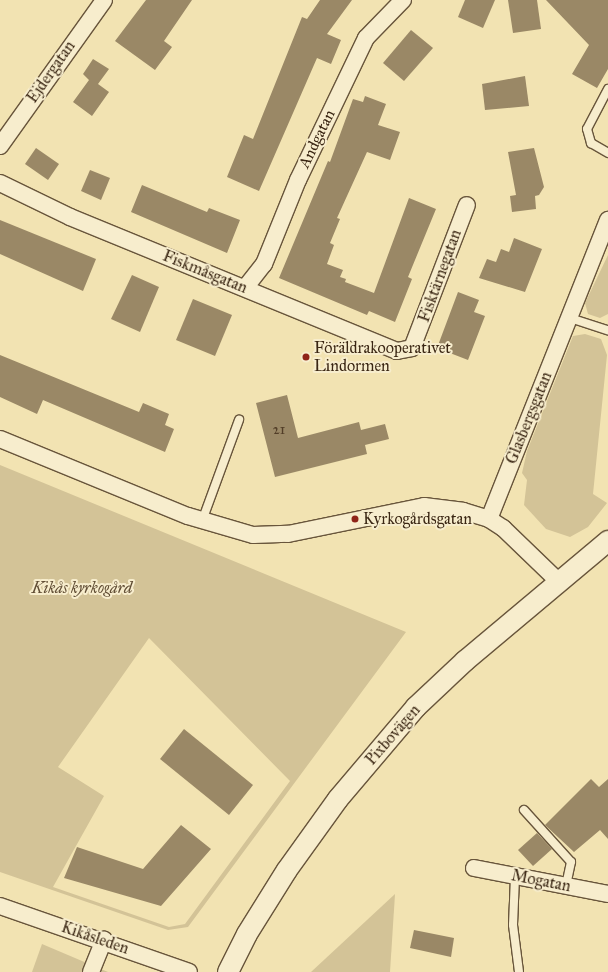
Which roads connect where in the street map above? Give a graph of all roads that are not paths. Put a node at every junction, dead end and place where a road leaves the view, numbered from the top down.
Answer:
1 (104, 0) edge
2 (403, 0) edge
3 (608, 89) edge
4 (0, 146) edge
5 (608, 153) edge
6 (0, 183) edge
7 (467, 204) dead end
8 (608, 220) edge
9 (245, 288) junction
10 (570, 318) junction
11 (608, 330) edge
12 (412, 348) joint
13 (239, 420) dead end
14 (0, 439) edge
15 (489, 519) junction
16 (202, 521) junction
17 (608, 541) edge
18 (558, 581) junction
19 (524, 810) dead end
20 (474, 868) dead end
21 (515, 877) junction
22 (566, 886) junction
23 (608, 894) edge
24 (0, 906) edge
25 (104, 940) junction
26 (91, 972) edge
27 (189, 972) edge
28 (228, 972) edge
29 (519, 972) edge

1 - 4 street, Ejdergatan
2 - 9 street, Andgatan
3 - 5 lane
6 - 9 street, Fiskmåsgatan
7 - 12 street, Fisktärnegatan
8 - 10 street, Glasbergsgatan
9 - 12 street, Fiskmåsgatan
10 - 11 lane
10 - 15 street, Glasbergsgatan
13 - 16 lane
14 - 16 street
15 - 16 street
15 - 18 street
17 - 18 street, Pixbovägen
18 - 28 street, Pixbovägen
19 - 22 lane
20 - 21 street, Mogatan
21 - 22 street, Mogatan
21 - 29 lane
22 - 23 street, Mogatan
24 - 25 street, Kikåsleden
25 - 26 street
25 - 27 street, Kikåsleden

